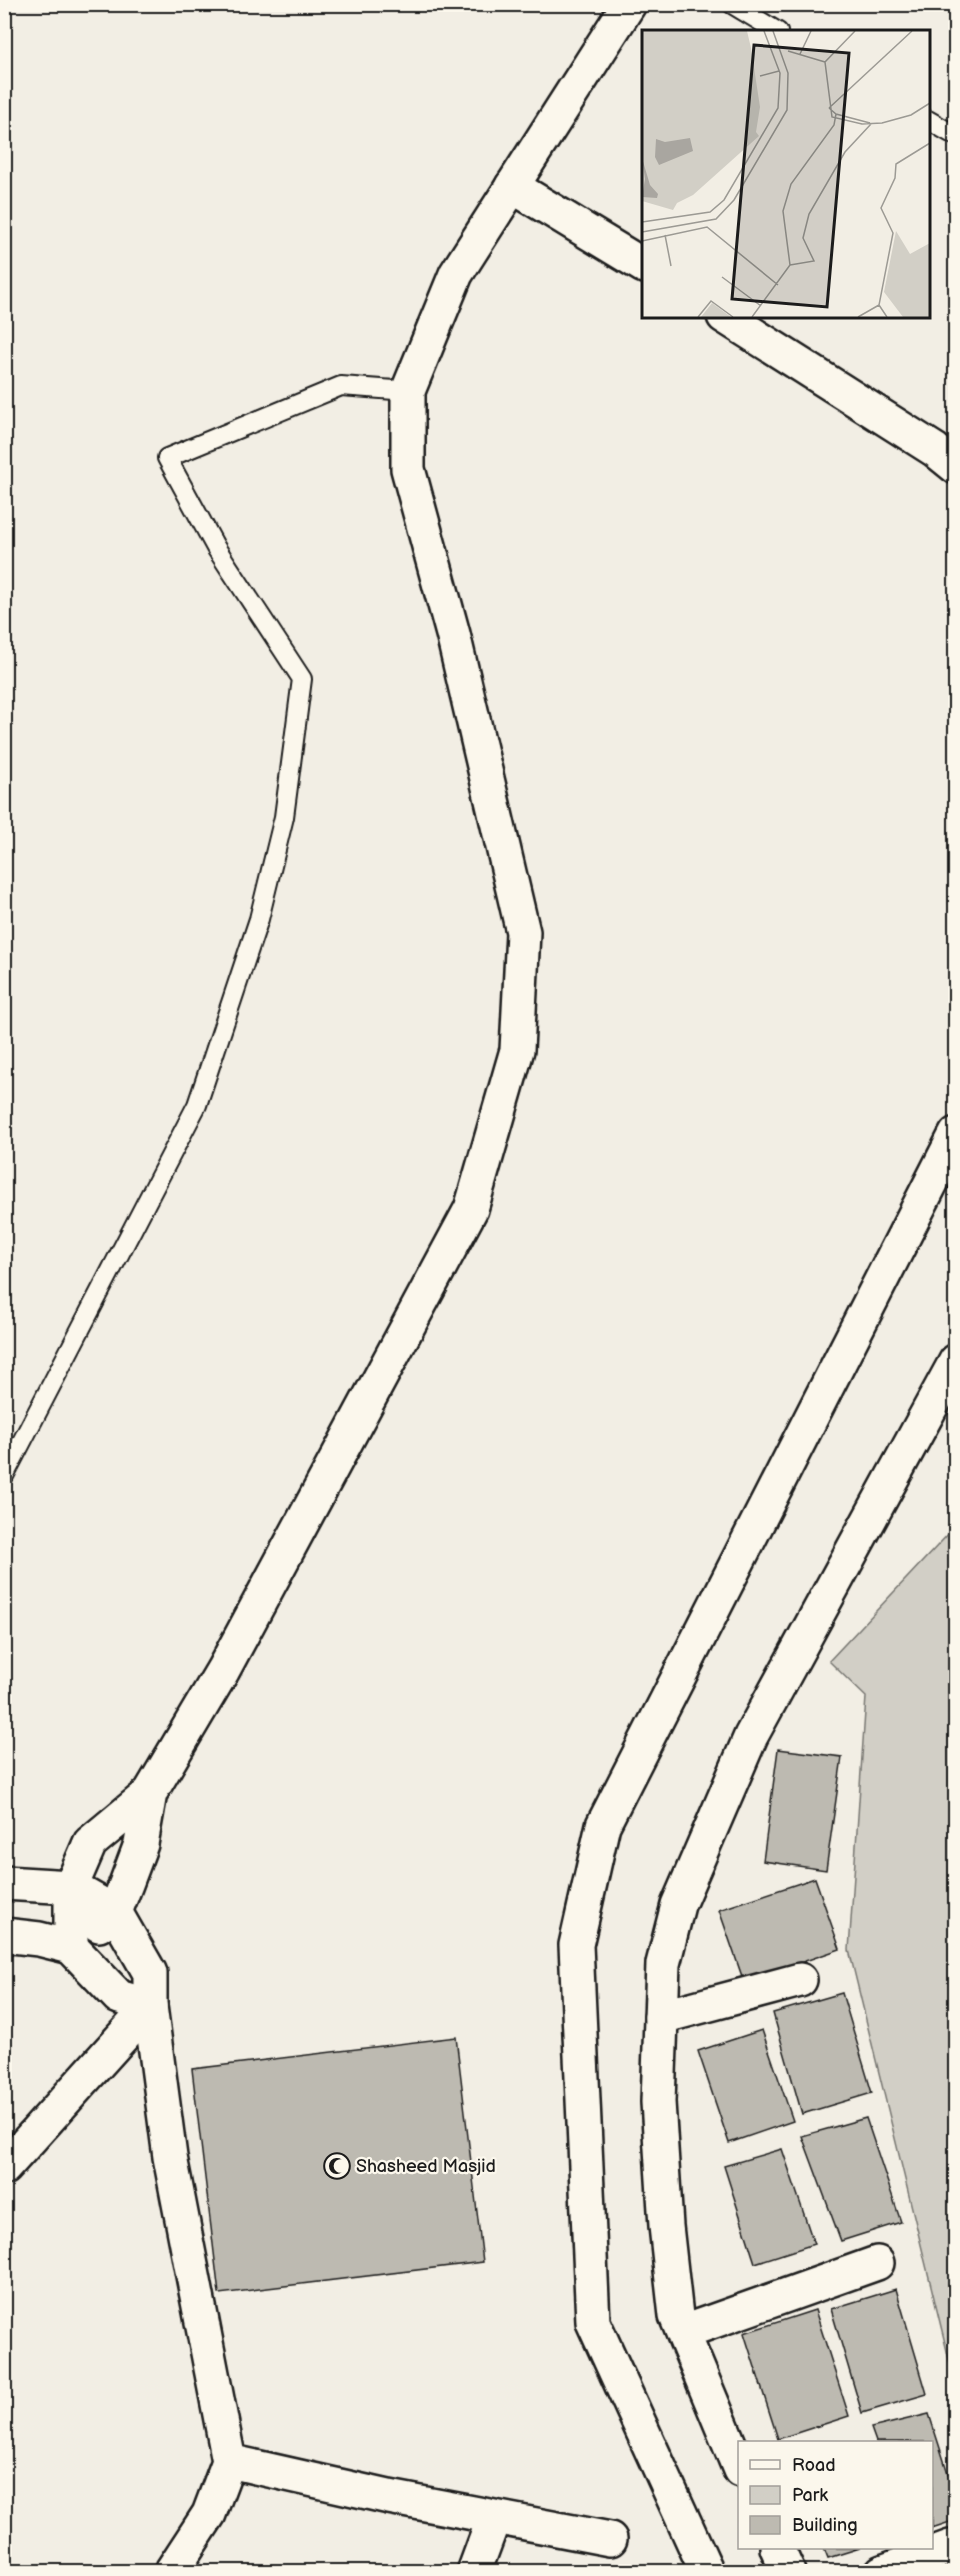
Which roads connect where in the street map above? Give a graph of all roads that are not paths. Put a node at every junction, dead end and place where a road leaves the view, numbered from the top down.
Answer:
1 (629, 4) edge
2 (732, 4) edge
3 (775, 30) edge
4 (930, 121) edge
5 (956, 136) edge
6 (512, 186) junction
7 (642, 265) edge
8 (727, 318) edge
9 (408, 391) junction
10 (956, 467) edge
11 (956, 1134) edge
12 (956, 1361) edge
13 (4, 1476) edge
14 (150, 1793) junction
15 (4, 1883) edge
16 (71, 1887) junction
17 (115, 1912) junction
18 (4, 1935) edge
19 (71, 1947) junction
20 (800, 1980) dead end
21 (150, 2006) junction
22 (661, 2017) junction
23 (4, 2168) edge
24 (877, 2263) dead end
25 (682, 2332) junction
26 (229, 2461) junction
27 (738, 2465) edge
28 (494, 2518) junction
29 (610, 2539) dead end
30 (950, 2547) dead end
31 (778, 2549) edge
32 (171, 2571) edge
33 (474, 2571) edge
34 (707, 2571) edge
35 (788, 2571) edge
36 (882, 2571) edge

1 - 6 street
2 - 3 lane
4 - 5 lane
6 - 7 street
6 - 9 street
8 - 10 street
9 - 13 lane
9 - 14 street
11 - 34 street
12 - 22 street
14 - 16 street
14 - 17 street
15 - 16 street
16 - 17 street
16 - 19 street
17 - 19 street
17 - 21 street
18 - 19 street
19 - 21 street
20 - 22 street
21 - 23 street
21 - 26 street
22 - 25 street
24 - 25 street
25 - 27 street
26 - 28 street
26 - 32 street
28 - 29 street
28 - 33 street
30 - 36 street
31 - 35 street

